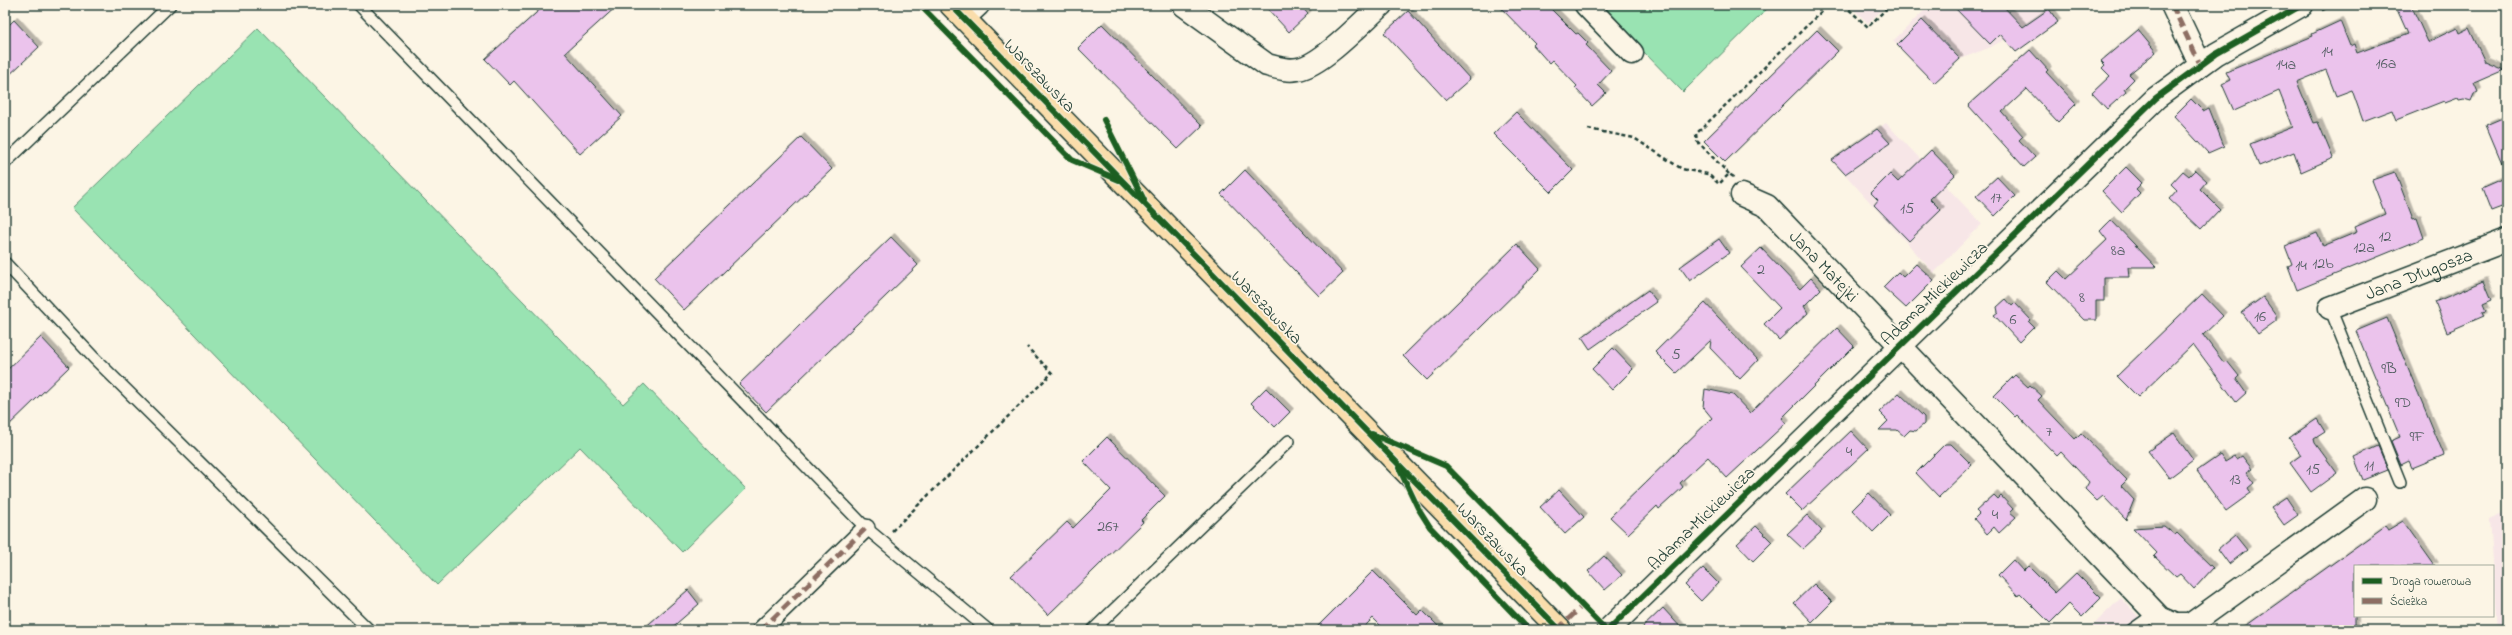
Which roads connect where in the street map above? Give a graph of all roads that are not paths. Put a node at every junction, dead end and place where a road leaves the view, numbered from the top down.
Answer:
1 (170, 5) edge
2 (360, 5) edge
3 (1184, 5) edge
4 (1381, 5) edge
5 (1586, 5) edge
6 (2172, 5) edge
7 (2302, 5) edge
8 (965, 9) edge
9 (1632, 53) dead end
10 (2200, 64) junction
11 (5, 163) edge
12 (1739, 186) road end
13 (2507, 240) edge
14 (5, 264) edge
15 (2330, 308) joint
16 (1901, 345) junction
17 (1289, 441) dead end
18 (2400, 482) dead end
19 (2365, 499) dead end
20 (866, 528) junction
21 (2156, 613) junction
22 (370, 630) edge
23 (761, 630) edge
24 (988, 630) edge
25 (1093, 630) edge
26 (1560, 630) edge
27 (1608, 630) edge
28 (2132, 630) edge

1 - 11 lane
2 - 20 lane
3 - 4 street
5 - 9 street
6 - 10 street
7 - 10 street, Adama Mickiewicza
8 - 26 main road, Warszawska
10 - 16 street, Adama Mickiewicza
12 - 16 street, Jana Matejki
13 - 15 street, Jana Długosza
14 - 22 lane
15 - 18 lane
16 - 21 street, Jana Matejki
16 - 27 street, Adama Mickiewicza
17 - 25 lane
19 - 21 street, Jana Matejki
20 - 23 street
20 - 24 lane
21 - 28 lane

